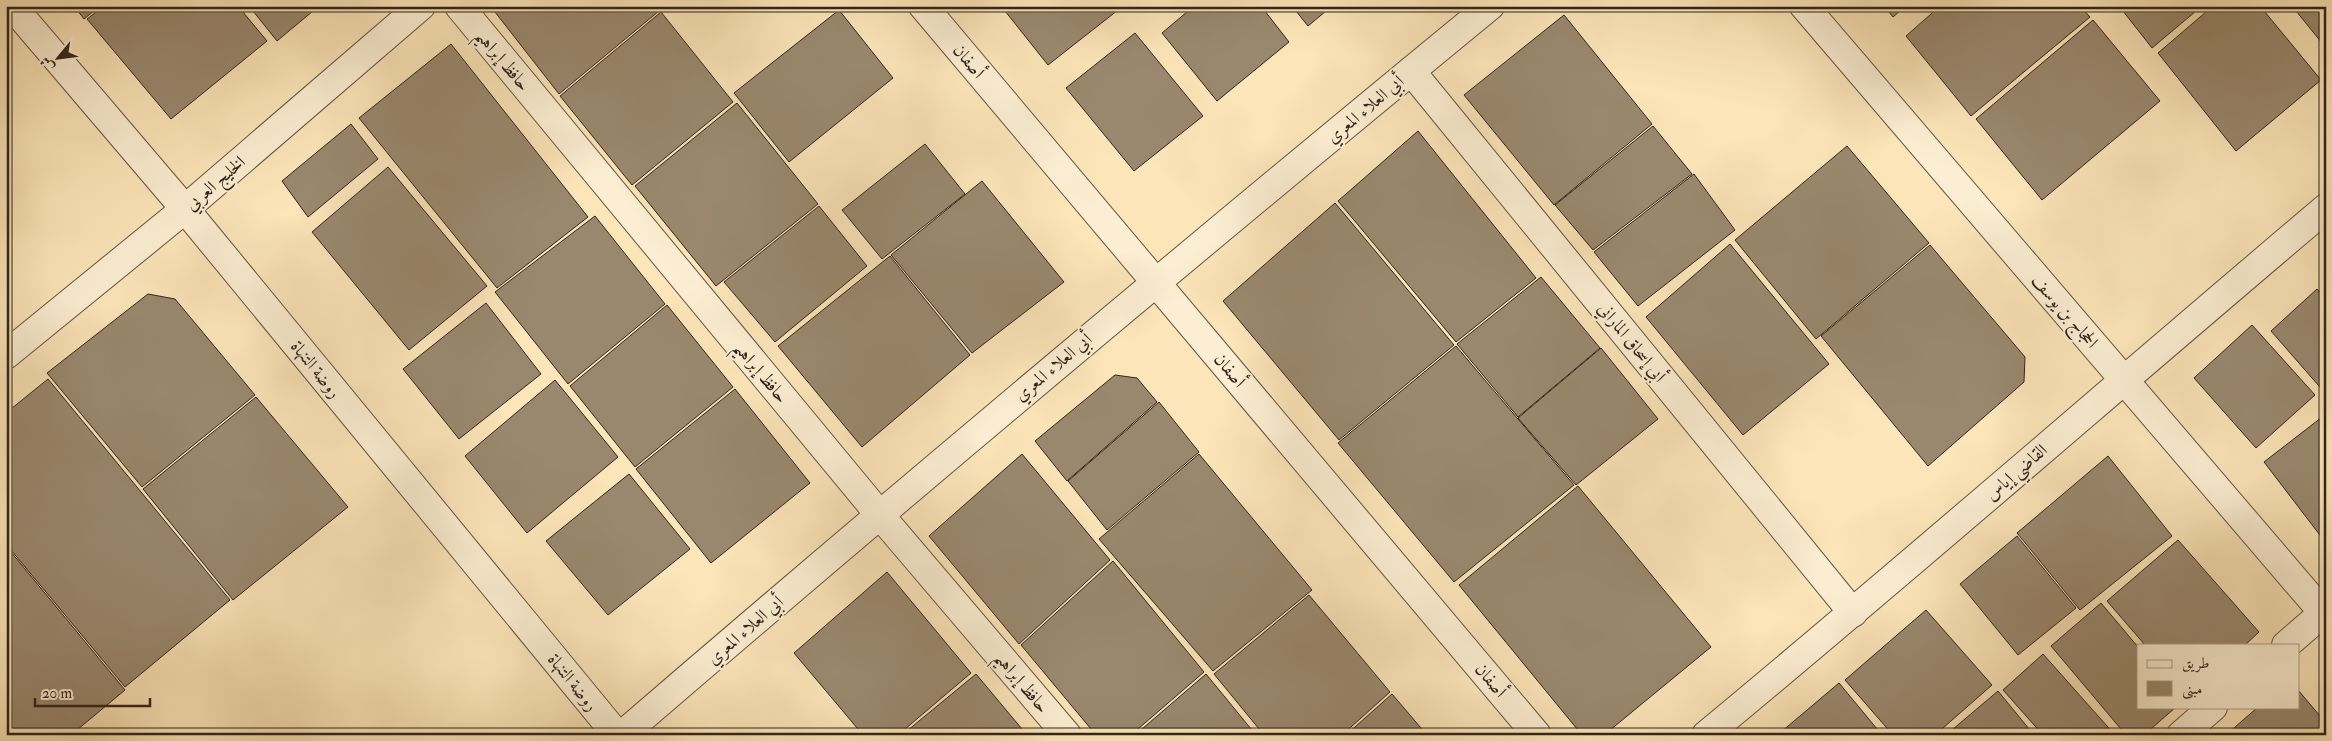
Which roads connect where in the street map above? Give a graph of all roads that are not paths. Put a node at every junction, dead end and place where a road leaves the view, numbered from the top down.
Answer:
1 (12, 6) edge
2 (421, 6) edge
3 (459, 6) edge
4 (1490, 6) edge
5 (1804, 6) edge
6 (929, 8) edge
7 (1411, 71) junction
8 (2326, 208) edge
9 (185, 209) junction
10 (1156, 281) junction
11 (6, 355) edge
12 (2123, 380) junction
13 (879, 514) junction
14 (1853, 614) junction
15 (2324, 615) edge
16 (2287, 644) edge
17 (2212, 708) edge
18 (617, 735) edge
19 (622, 735) edge
20 (1067, 735) edge
21 (1537, 735) edge
22 (1706, 735) edge
23 (2181, 735) edge

1 - 9 street, روضة التنهاة
2 - 9 street, الخليج العربي
3 - 13 street, حافظ إبراهيم
4 - 7 street, أبي العلاء المعري
5 - 12 street, الحجاج بن يوسف
6 - 10 street, أصفان
7 - 10 street, أبي العلاء المعري
7 - 14 street, أبي إسحاق الماراني
8 - 12 street, القاضي إياس
9 - 11 street, الخليج العربي
9 - 18 street, روضة التنهاة
10 - 13 street, أبي العلاء المعري
10 - 21 street, أصفان
12 - 14 street, القاضي إياس
12 - 15 street, الحجاج بن يوسف
13 - 19 street, أبي العلاء المعري
13 - 20 street, حافظ إبراهيم
14 - 22 street, القاضي إياس
15 - 16 street
17 - 23 street

